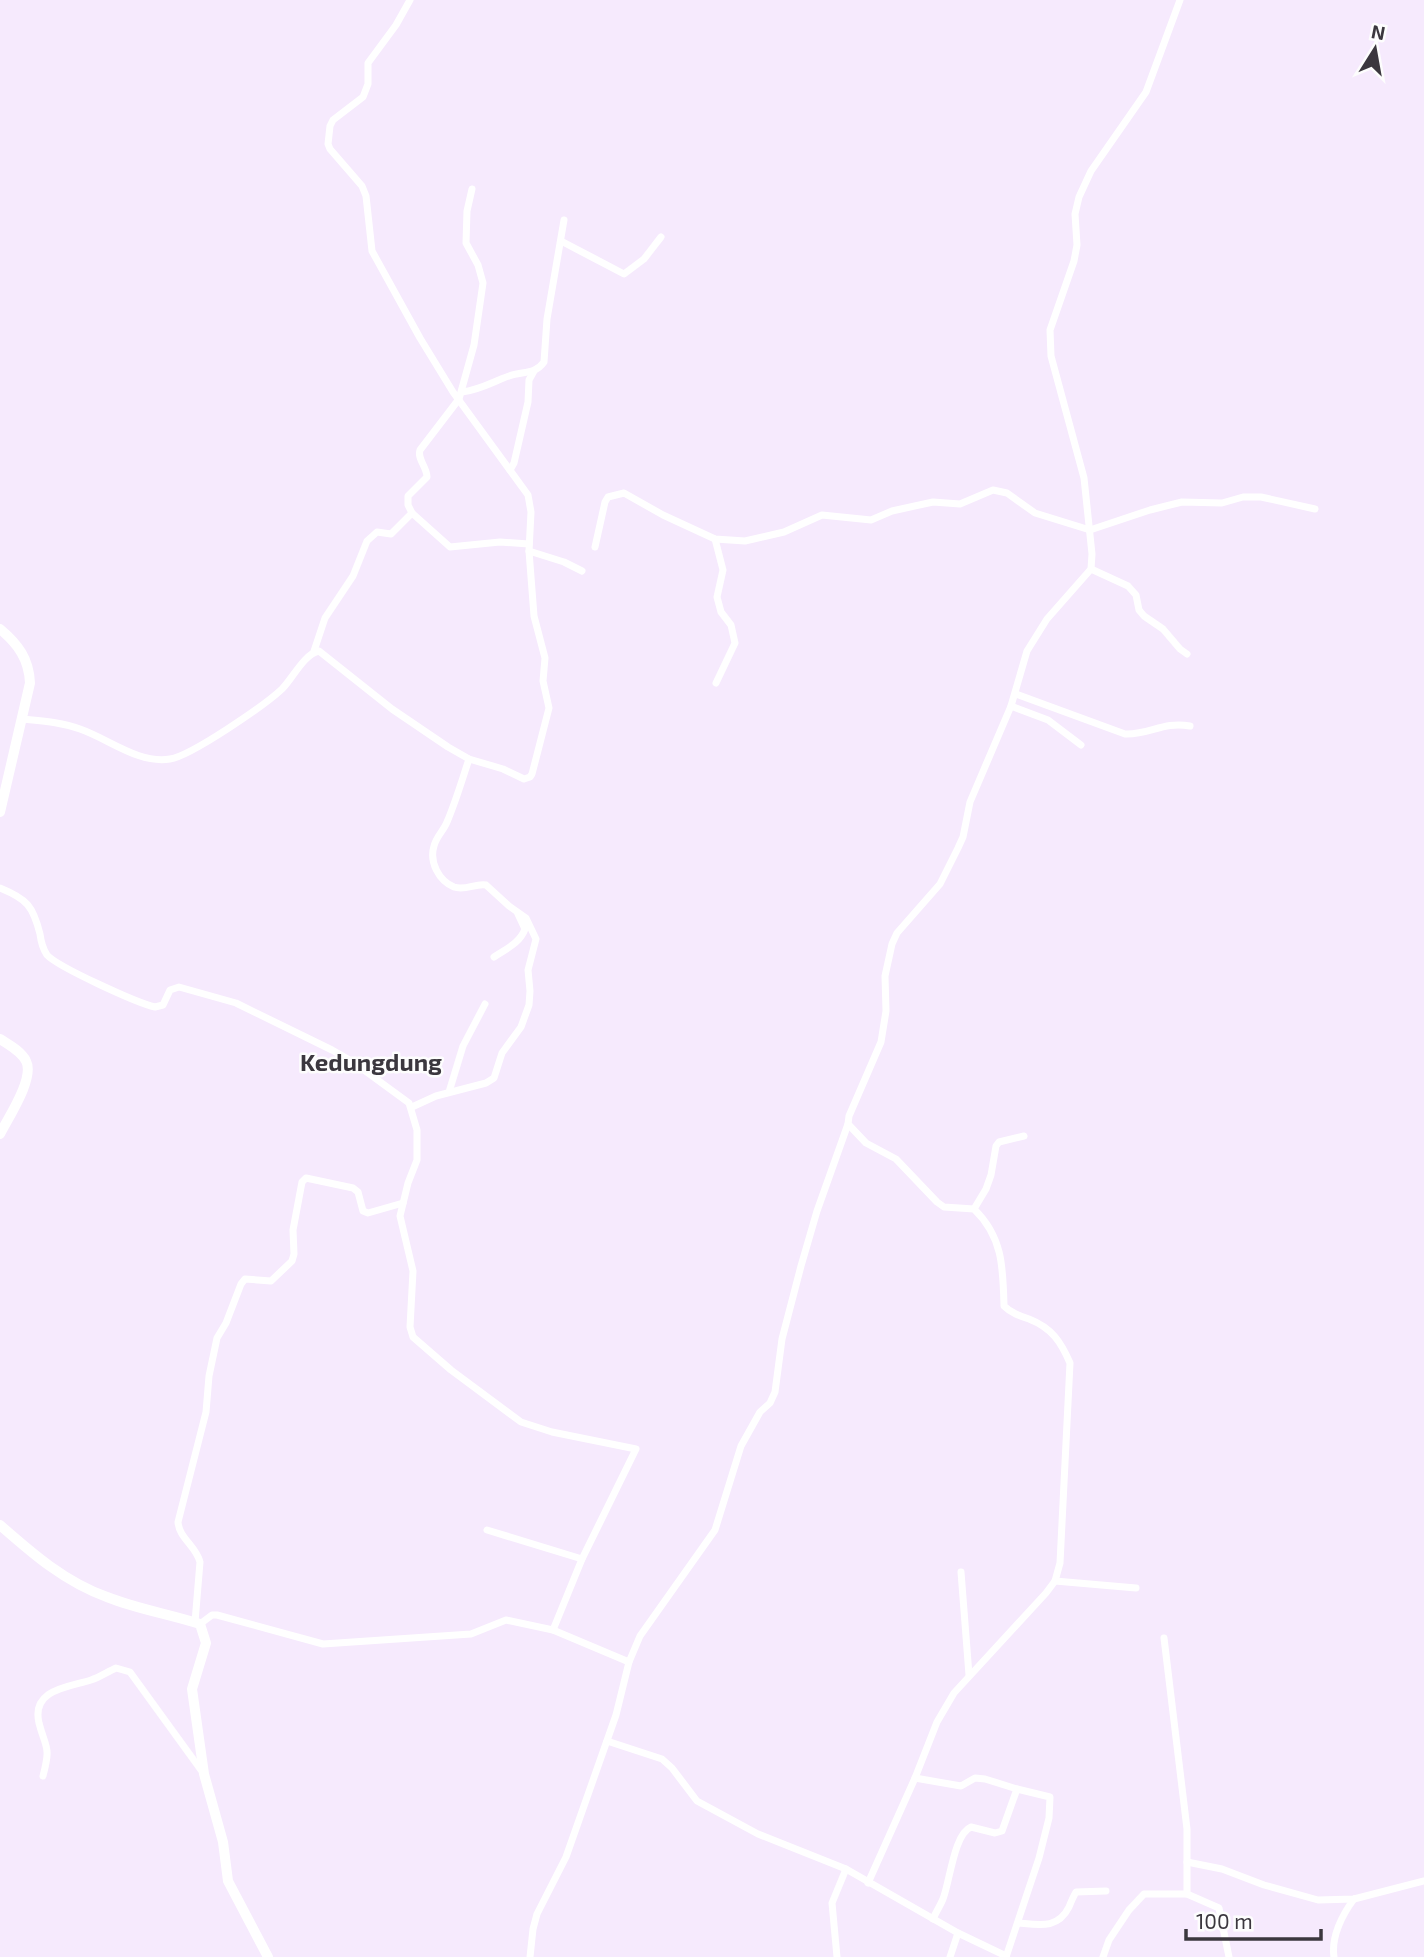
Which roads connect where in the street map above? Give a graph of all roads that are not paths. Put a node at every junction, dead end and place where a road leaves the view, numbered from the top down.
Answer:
1 (410, 0) edge
2 (1180, 0) edge
3 (472, 189) dead end
4 (564, 219) dead end
5 (661, 237) dead end
6 (561, 241) junction
7 (534, 372) junction
8 (460, 395) junction
9 (510, 470) junction
10 (1315, 509) dead end
11 (412, 513) junction
12 (1090, 530) junction
13 (715, 539) junction
14 (595, 547) dead end
15 (529, 548) junction
16 (1091, 569) junction
17 (582, 571) dead end
18 (0, 629) edge
19 (314, 651) junction
20 (1187, 654) dead end
21 (716, 683) dead end
22 (1016, 694) junction
23 (1011, 706) junction
24 (23, 719) junction
25 (1190, 726) dead end
26 (1081, 745) dead end
27 (468, 759) junction
28 (0, 812) edge
29 (0, 888) edge
30 (516, 911) junction
31 (494, 957) dead end
32 (485, 1004) dead end
33 (0, 1039) edge
34 (449, 1092) junction
35 (412, 1107) junction
36 (848, 1124) junction
37 (0, 1134) edge
38 (1024, 1136) dead end
39 (402, 1203) junction
40 (974, 1209) junction
41 (0, 1525) edge
42 (487, 1530) dead end
43 (582, 1559) junction
44 (961, 1572) dead end
45 (1055, 1581) junction
46 (1136, 1588) dead end
47 (198, 1623) junction
48 (553, 1630) junction
49 (1164, 1637) dead end
50 (629, 1662) junction
51 (969, 1675) junction
52 (607, 1741) junction
53 (43, 1776) dead end
54 (205, 1777) junction
55 (915, 1778) junction
56 (1017, 1789) junction
57 (1187, 1862) junction
58 (846, 1869) junction
59 (1424, 1881) edge
60 (868, 1884) junction
61 (1106, 1891) dead end
62 (1186, 1894) junction
63 (1354, 1899) junction
64 (933, 1919) junction
65 (1019, 1923) junction
66 (958, 1933) junction
67 (1006, 1956) edge
68 (268, 1957) edge
69 (530, 1957) edge
70 (837, 1957) edge
71 (950, 1957) edge
72 (1103, 1957) edge
73 (1229, 1957) edge
74 (1334, 1957) edge

1 - 8 street
2 - 12 street
3 - 8 street
4 - 6 street
5 - 6 street
6 - 7 street
7 - 8 street
7 - 9 street
8 - 9 street
8 - 11 street
9 - 15 street
10 - 12 street
11 - 15 street
11 - 19 street
12 - 13 street
12 - 16 street
13 - 14 street
13 - 21 street
15 - 17 street
15 - 27 street
16 - 20 street
16 - 22 street
18 - 24 street
19 - 24 street
19 - 27 street
22 - 23 street
22 - 25 street
23 - 26 street
23 - 36 street
24 - 28 street
27 - 30 street
29 - 35 street
30 - 31 street
30 - 34 street
32 - 34 street
33 - 37 street
34 - 35 street
35 - 39 street
36 - 40 street
36 - 50 street
38 - 40 street
39 - 43 street
39 - 47 street
40 - 45 street
41 - 47 street
42 - 43 street
43 - 48 street
44 - 51 street
45 - 46 street
45 - 51 street
47 - 48 street
47 - 54 street
48 - 50 street
49 - 57 street
50 - 52 street
51 - 55 street
52 - 58 street
52 - 69 street
53 - 54 street
54 - 68 street
55 - 56 street
55 - 60 street
56 - 64 street
56 - 65 street
57 - 62 street
57 - 63 street
58 - 60 street
58 - 70 street
59 - 63 street
60 - 64 street
61 - 65 street
62 - 72 street
62 - 73 street
63 - 74 street
64 - 66 street
65 - 67 street
66 - 67 street
66 - 71 street

